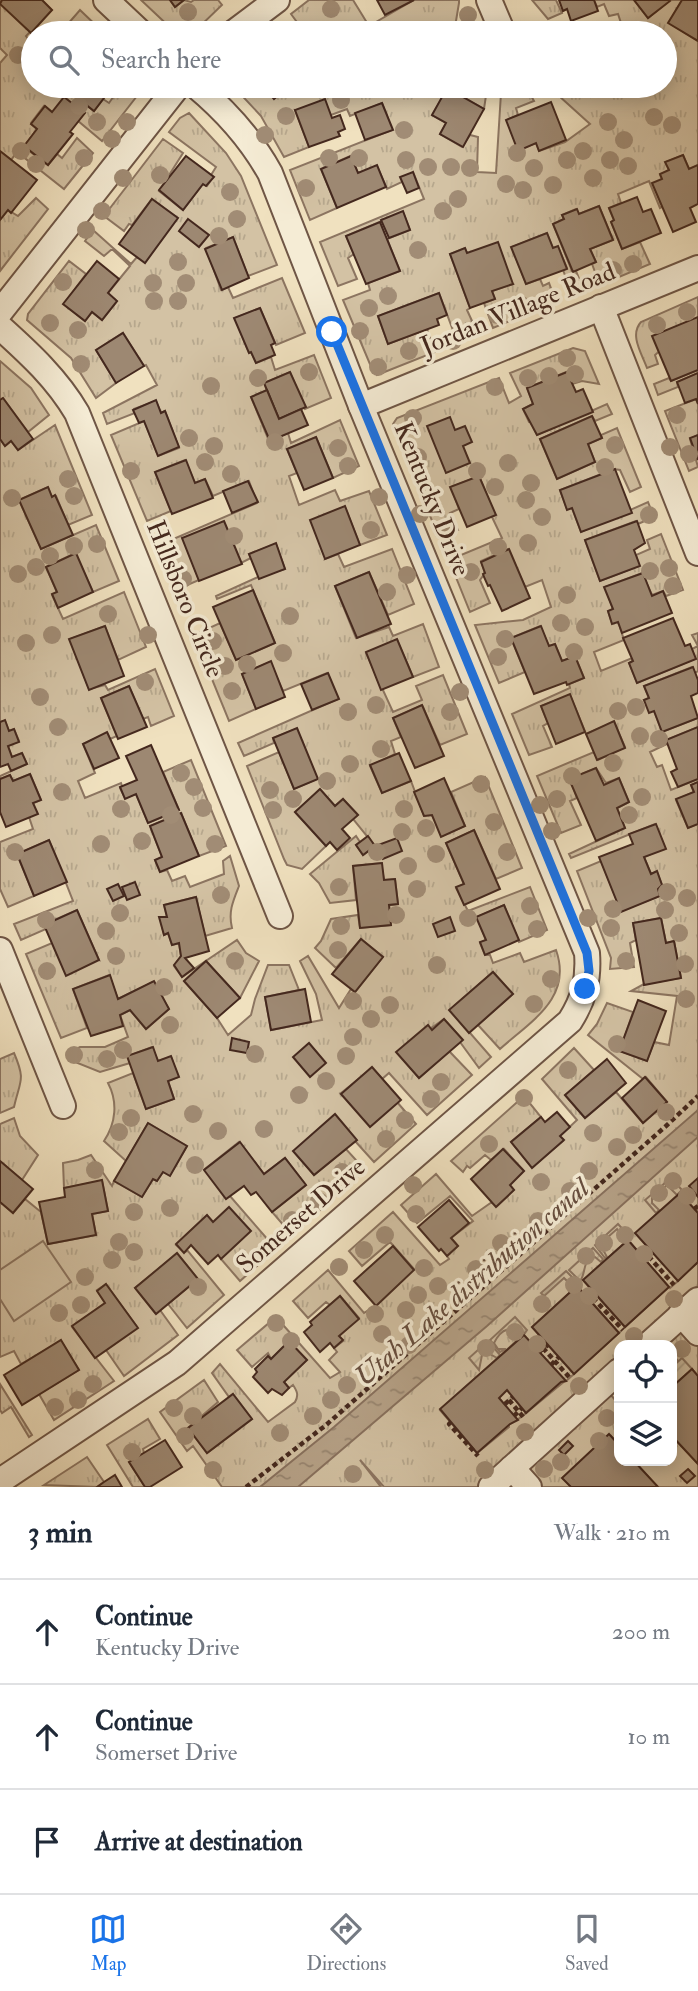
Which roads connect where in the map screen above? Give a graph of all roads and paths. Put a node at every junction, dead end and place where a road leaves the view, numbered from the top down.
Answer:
1 (106, 0) edge
2 (277, 0) edge
3 (489, 0) edge
4 (128, 21) edge
5 (249, 21) edge
6 (498, 21) edge
7 (169, 98) edge
8 (209, 98) edge
9 (698, 268) edge
10 (601, 307) junction
11 (0, 312) edge
12 (0, 327) edge
13 (361, 406) junction
14 (698, 553) edge
15 (281, 916) dead end
16 (0, 950) edge
17 (587, 953) joint
18 (698, 1096) edge
19 (63, 1107) dead end
20 (643, 1250) dead end
21 (674, 1285) dead end
22 (593, 1298) dead end
23 (690, 1307) edge
24 (623, 1330) dead end
25 (698, 1333) edge
26 (654, 1340) edge
27 (543, 1348) dead end
28 (614, 1376) edge
29 (570, 1378) dead end
30 (509, 1401) dead end
31 (524, 1418) dead end
32 (451, 1422) dead end
33 (478, 1456) dead end
34 (512, 1468) junction
35 (0, 1481) edge
36 (246, 1487) edge
37 (491, 1487) edge
38 (529, 1487) edge

1 - 4 street
2 - 5 street
3 - 6 street
7 - 11 street
8 - 13 street, Kentucky Drive
9 - 10 street, Jordan Village Road
10 - 13 street, Jordan Village Road
10 - 14 street
12 - 15 street, Hillsboro Circle
13 - 17 street, Kentucky Drive
16 - 19 street
17 - 35 street, Somerset Drive
18 - 36 path
20 - 21 path
22 - 24 path
23 - 25 street
23 - 26 street
27 - 29 path
28 - 34 street
30 - 31 path
32 - 33 path
34 - 37 street
34 - 38 street

